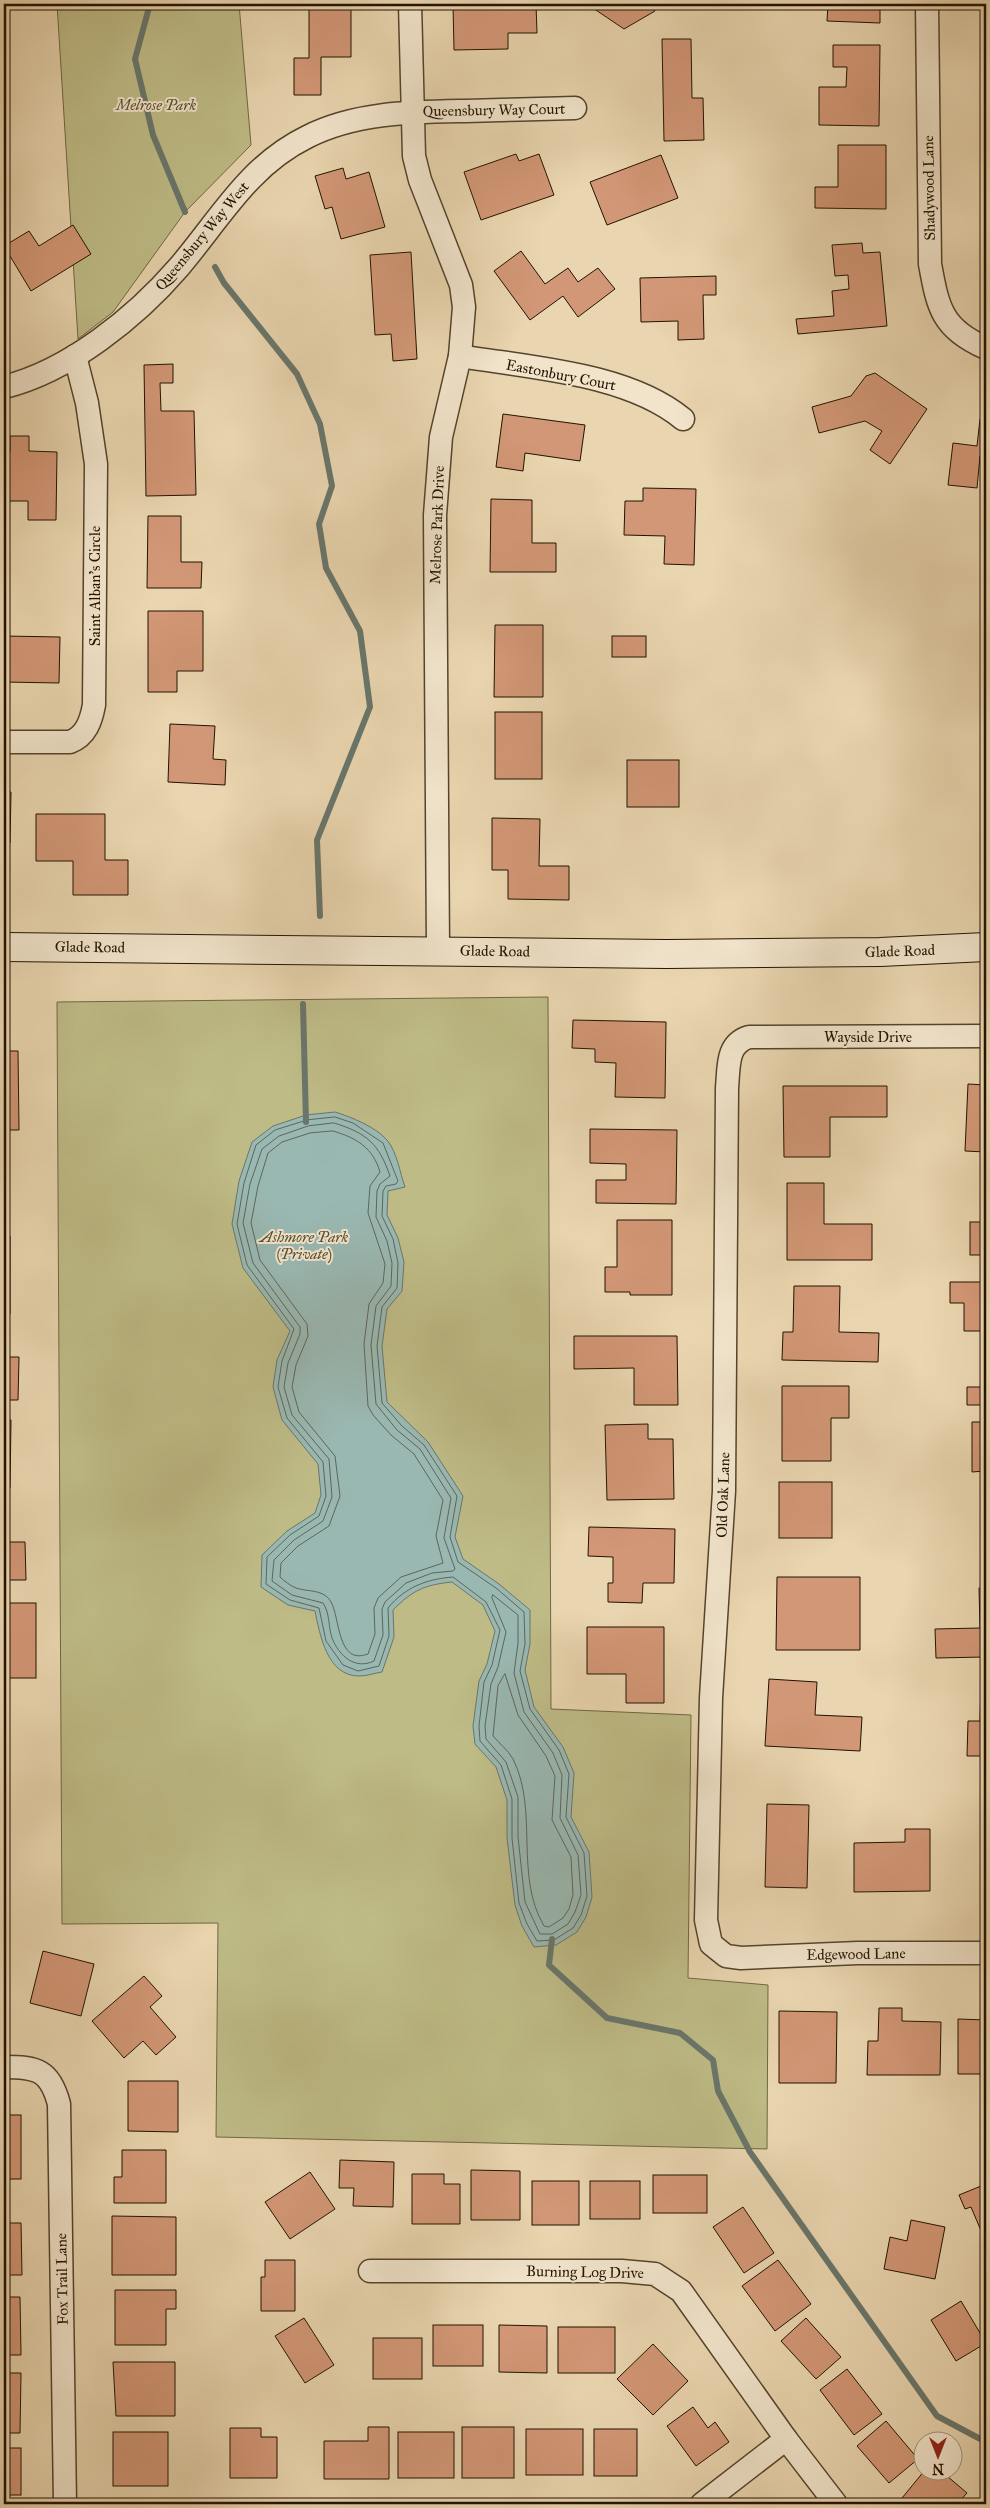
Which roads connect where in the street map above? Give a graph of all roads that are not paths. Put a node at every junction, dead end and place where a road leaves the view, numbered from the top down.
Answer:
1 (410, 4) edge
2 (927, 4) edge
3 (576, 108) dead end
4 (412, 112) junction
5 (986, 348) edge
6 (75, 356) junction
7 (460, 356) junction
8 (4, 387) edge
9 (683, 419) dead end
10 (4, 742) edge
11 (4, 946) edge
12 (986, 947) edge
13 (438, 950) junction
14 (986, 1036) edge
15 (749, 1037) joint
16 (986, 1953) edge
17 (726, 1956) joint
18 (4, 2067) edge
19 (370, 2271) dead end
20 (786, 2439) junction
21 (65, 2504) edge
22 (702, 2504) edge
23 (836, 2504) edge

1 - 4 street, Melrose Park Drive
2 - 5 street, Shadywood Lane
3 - 4 street, Queensbury Way Court
4 - 6 street, Queensbury Way West
4 - 7 street, Melrose Park Drive
6 - 8 street, Queensbury Way West
6 - 10 street, Saint Alban's Circle
7 - 9 street, Eastonbury Court
7 - 13 street, Melrose Park Drive
11 - 13 main road, Glade Road
12 - 13 main road, Glade Road
14 - 15 street, Wayside Drive
15 - 17 street, Old Oak Lane
16 - 17 street, Edgewood Lane
18 - 21 street, Fox Trail Lane
19 - 20 street, Burning Log Drive
20 - 22 street
20 - 23 street, Burning Log Drive

